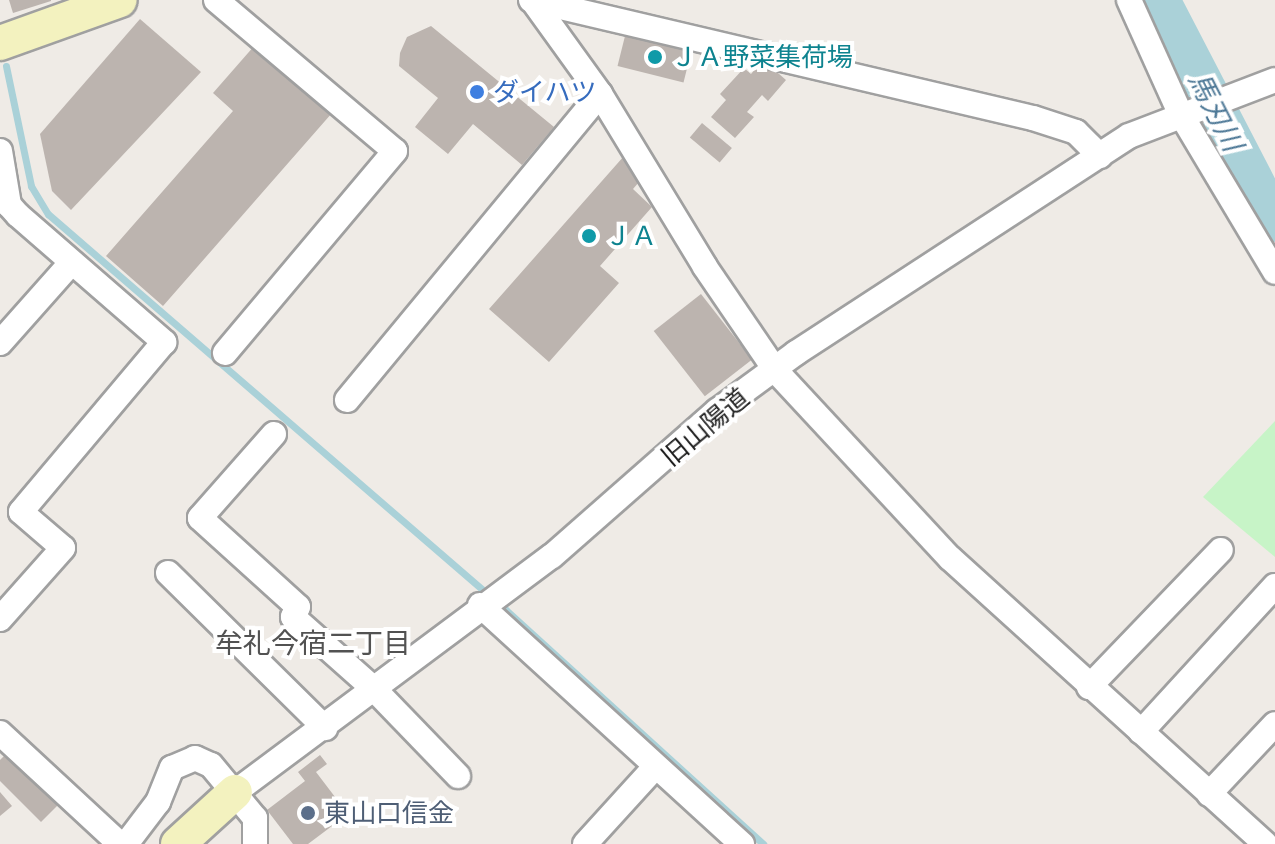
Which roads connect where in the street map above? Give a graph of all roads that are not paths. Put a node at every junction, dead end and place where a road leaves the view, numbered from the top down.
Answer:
1 (120, 0) edge
2 (216, 0) edge
3 (532, 0) edge
4 (1129, 0) edge
5 (0, 43) edge
6 (1275, 80) edge
7 (600, 94) junction
8 (1185, 111) junction
9 (0, 151) edge
10 (1100, 156) junction
11 (72, 262) junction
12 (1275, 272) edge
13 (0, 343) edge
14 (225, 353) dead end
15 (776, 371) junction
16 (347, 400) dead end
17 (274, 434) dead end
18 (1221, 550) dead end
19 (168, 573) dead end
20 (1275, 586) edge
21 (480, 605) junction
22 (0, 619) edge
23 (1089, 687) junction
24 (374, 689) junction
25 (1275, 724) edge
26 (325, 728) junction
27 (1141, 732) junction
28 (0, 733) edge
29 (656, 766) junction
30 (458, 776) dead end
31 (235, 792) junction
32 (1209, 794) junction
33 (123, 844) edge
34 (178, 844) edge
35 (255, 844) edge
36 (585, 844) edge
37 (742, 844) edge
38 (1265, 844) edge

1 - 5 street
2 - 14 street
3 - 7 street
3 - 10 street
4 - 8 street
6 - 8 street, 旧山陽道
7 - 15 street
7 - 16 street
8 - 10 street, 旧山陽道
8 - 12 street
9 - 11 street
10 - 15 street, 旧山陽道
11 - 13 street
11 - 22 street
15 - 21 street, 旧山陽道
15 - 23 street
17 - 24 street
18 - 23 street
19 - 26 street
20 - 27 street
21 - 24 street, 旧山陽道
21 - 29 street
23 - 27 street
24 - 26 street, 旧山陽道
24 - 30 street
25 - 32 street
26 - 31 street, 旧山陽道
27 - 32 street
28 - 33 street
29 - 36 street
29 - 37 street
31 - 33 street
31 - 34 street, 旧山陽道
31 - 35 street
32 - 38 street

